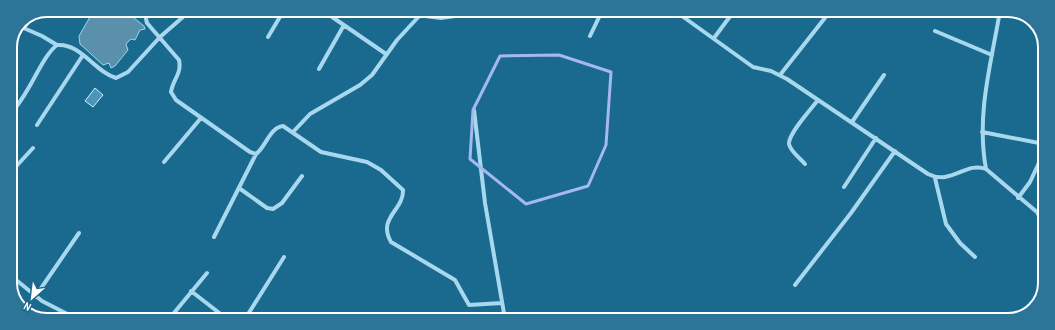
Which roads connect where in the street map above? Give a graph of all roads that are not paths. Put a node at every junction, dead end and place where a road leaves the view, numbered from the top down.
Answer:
1 (146, 17) edge
2 (183, 17) edge
3 (280, 17) edge
4 (332, 17) edge
5 (417, 17) edge
6 (428, 17) edge
7 (443, 17) edge
8 (599, 17) edge
9 (684, 17) edge
10 (730, 17) edge
11 (826, 17) edge
12 (999, 17) edge
13 (344, 25) junction
14 (24, 28) edge
15 (935, 31) dead end
16 (590, 36) dead end
17 (160, 37) junction
18 (268, 37) dead end
19 (714, 38) junction
20 (57, 45) junction
21 (386, 54) junction
22 (992, 55) junction
23 (83, 56) junction
24 (319, 69) dead end
25 (780, 75) junction
26 (884, 75) dead end
27 (818, 100) junction
28 (17, 107) edge
29 (474, 110) dead end
30 (201, 118) junction
31 (852, 122) junction
32 (37, 125) dead end
33 (293, 132) junction
34 (982, 132) junction
35 (876, 138) junction
36 (1038, 143) edge
37 (34, 148) dead end
38 (895, 151) junction
39 (256, 154) junction
40 (164, 162) dead end
41 (805, 164) dead end
42 (1038, 165) edge
43 (17, 166) edge
44 (986, 169) junction
45 (302, 176) dead end
46 (935, 178) junction
47 (844, 187) dead end
48 (239, 188) junction
49 (1018, 198) junction
50 (1038, 214) edge
51 (79, 233) dead end
52 (214, 237) dead end
53 (284, 257) dead end
54 (975, 257) dead end
55 (207, 273) dead end
56 (17, 281) edge
57 (795, 285) dead end
58 (191, 291) junction
59 (35, 297) junction
60 (502, 302) junction
61 (64, 313) edge
62 (174, 313) edge
63 (219, 313) edge
64 (249, 313) edge
65 (504, 313) edge

1 - 17 street
2 - 17 street
3 - 18 street
4 - 13 street
5 - 21 street
6 - 7 street
8 - 16 street
9 - 19 street
10 - 19 street
11 - 25 street
12 - 22 street
13 - 21 street
13 - 24 street
14 - 20 street
15 - 22 street
17 - 23 street
17 - 30 street
19 - 25 street
20 - 23 street
20 - 28 street
21 - 33 street
22 - 34 street
23 - 32 street
25 - 27 street
26 - 31 street
27 - 31 street
27 - 41 street
29 - 60 street
30 - 39 street
30 - 40 street
31 - 35 street
33 - 39 street
33 - 60 street
34 - 36 street
34 - 44 street
35 - 38 street
35 - 47 street
37 - 43 street
38 - 46 street
38 - 57 street
39 - 48 street
42 - 49 street
44 - 46 street
44 - 49 street
45 - 48 street
46 - 54 street
48 - 52 street
49 - 50 street
51 - 59 street
53 - 64 street
55 - 58 street
56 - 59 street
58 - 62 street
58 - 63 street
59 - 61 street
60 - 65 street

